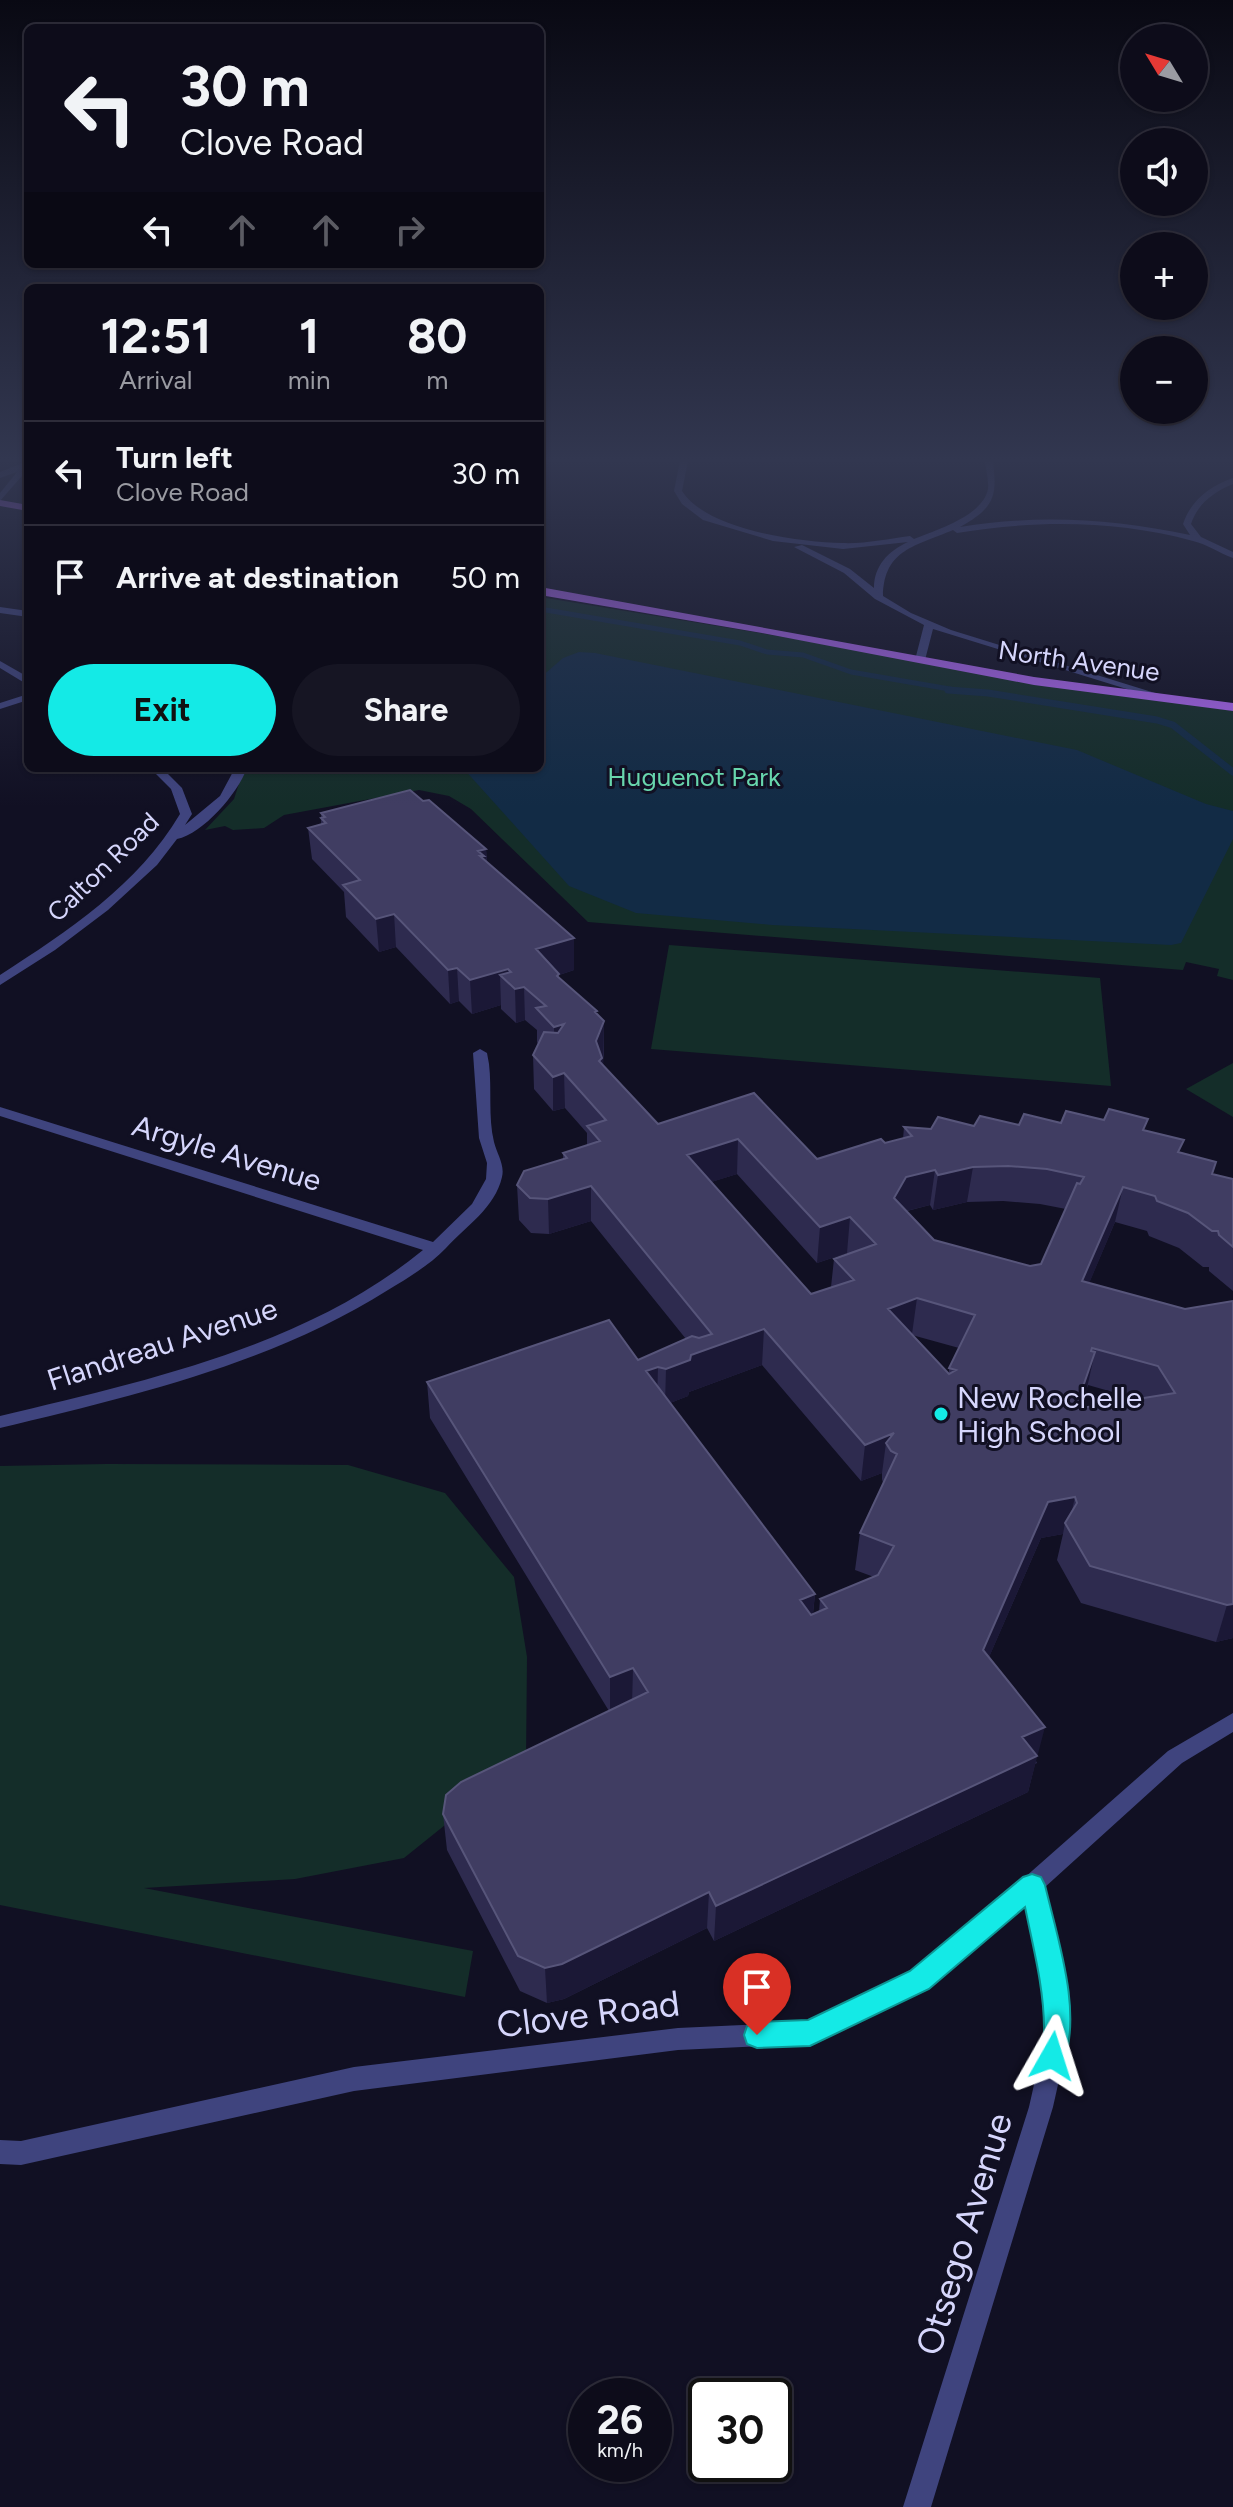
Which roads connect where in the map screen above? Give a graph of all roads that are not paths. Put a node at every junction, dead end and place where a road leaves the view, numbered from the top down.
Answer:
1 (849, 573) edge
2 (881, 573) edge
3 (544, 592) edge
4 (878, 597) junction
5 (0, 610) edge
6 (24, 613) edge
7 (929, 625) junction
8 (920, 660) junction
9 (0, 664) edge
10 (24, 679) edge
11 (24, 698) edge
12 (1166, 698) junction
13 (0, 706) edge
14 (1233, 707) edge
15 (160, 772) edge
16 (240, 772) edge
17 (174, 839) junction
18 (0, 981) edge
19 (480, 1053) dead end
20 (0, 1111) edge
21 (437, 1249) junction
22 (0, 1422) edge
23 (1233, 1722) edge
24 (1032, 1885) junction
25 (0, 2152) edge
26 (917, 2507) edge

1 - 4 street
2 - 4 street
3 - 8 main road, North Avenue
4 - 7 street
5 - 6 street
7 - 8 street
7 - 12 street
8 - 12 main road, North Avenue
9 - 10 street
11 - 13 street
12 - 14 main road, North Avenue
15 - 17 street, Calton Road
16 - 17 street
17 - 18 street, Calton Road
19 - 21 street, Flandreau Avenue
20 - 21 street, Argyle Avenue
21 - 22 street, Flandreau Avenue
23 - 24 street, Clove Road
24 - 25 street, Clove Road
24 - 26 street, Otsego Avenue

